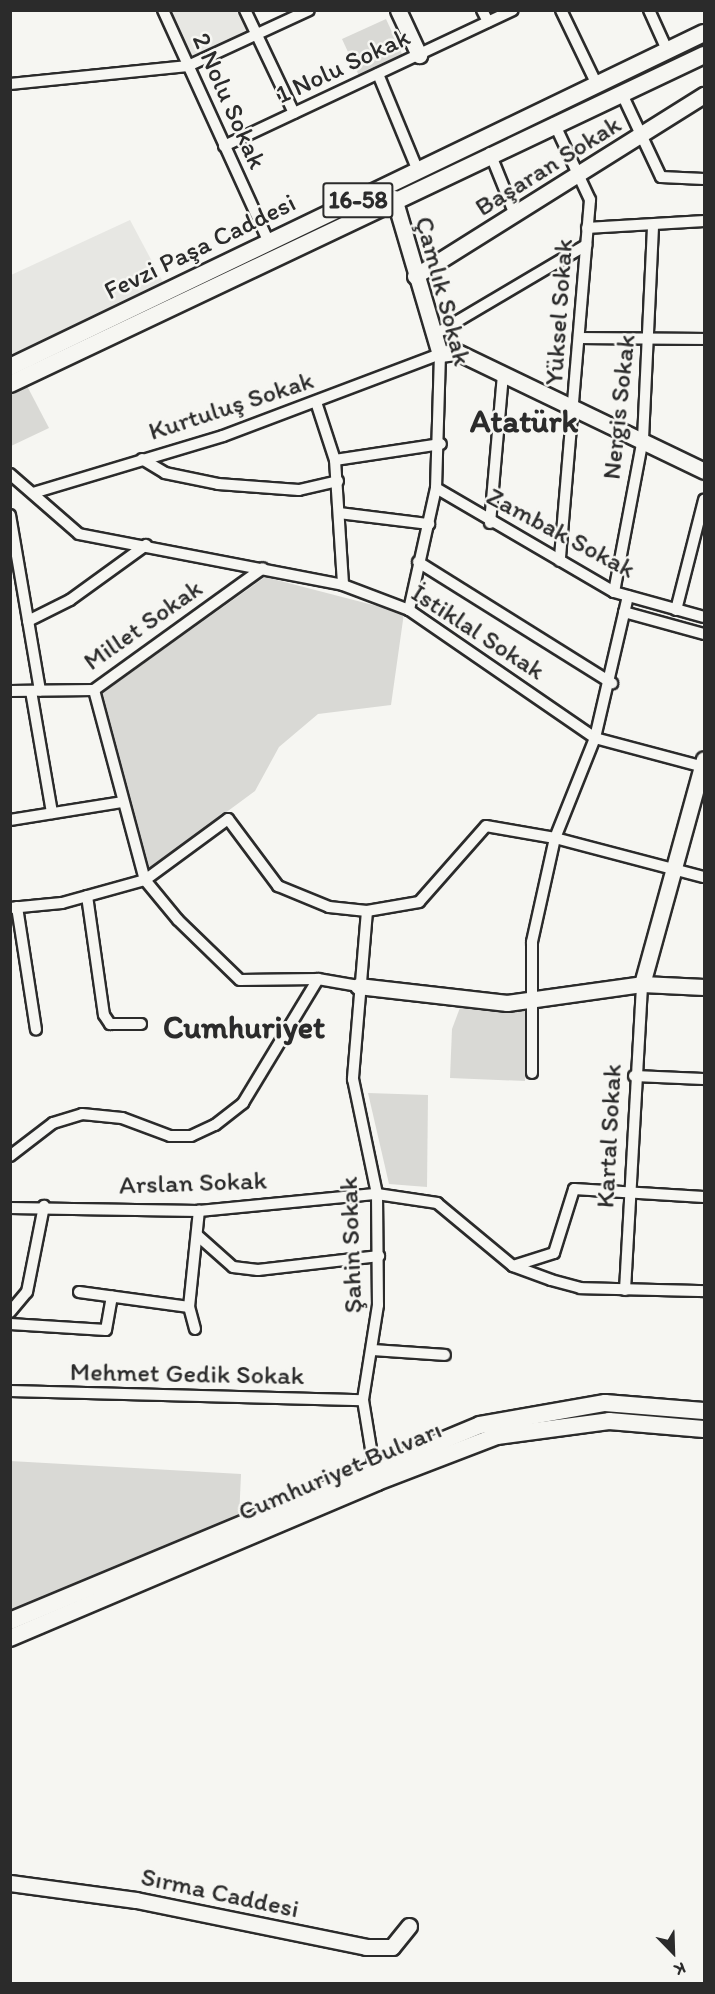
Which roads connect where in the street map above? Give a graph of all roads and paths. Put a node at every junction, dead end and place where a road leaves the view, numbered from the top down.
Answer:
1 (163, 10) edge
2 (245, 10) edge
3 (309, 10) edge
4 (398, 10) edge
5 (482, 10) edge
6 (513, 10) edge
7 (561, 10) edge
8 (649, 10) edge
9 (488, 22) junction
10 (705, 33) edge
11 (256, 34) junction
12 (668, 52) junction
13 (419, 55) junction
14 (705, 55) edge
15 (188, 66) junction
16 (378, 74) junction
17 (10, 84) edge
18 (598, 87) junction
19 (621, 92) junction
20 (705, 95) edge
21 (294, 113) junction
22 (554, 123) junction
23 (641, 136) junction
24 (224, 146) junction
25 (490, 153) junction
26 (418, 171) junction
27 (579, 176) junction
28 (705, 179) edge
29 (393, 198) junction
30 (514, 215) junction
31 (705, 221) edge
32 (653, 225) junction
33 (587, 228) junction
34 (269, 243) junction
35 (586, 244) junction
36 (415, 276) junction
37 (434, 335) junction
38 (582, 338) junction
39 (650, 338) junction
40 (705, 339) edge
41 (440, 354) junction
42 (10, 367) edge
43 (503, 375) junction
44 (10, 384) edge
45 (316, 402) junction
46 (575, 409) junction
47 (643, 439) junction
48 (441, 444) junction
49 (142, 459) junction
50 (335, 460) junction
51 (705, 471) edge
52 (10, 474) edge
53 (338, 481) junction
54 (436, 488) junction
55 (33, 493) junction
56 (705, 500) edge
57 (339, 513) junction
58 (10, 515) edge
59 (490, 523) junction
60 (429, 524) junction
61 (146, 545) junction
62 (560, 561) junction
63 (418, 562) junction
64 (263, 568) junction
65 (343, 585) junction
66 (614, 592) junction
67 (628, 596) junction
68 (409, 610) junction
69 (676, 610) junction
70 (624, 612) junction
71 (705, 617) edge
72 (28, 621) junction
73 (705, 634) edge
74 (612, 683) junction
75 (94, 690) junction
76 (10, 691) edge
77 (36, 691) junction
78 (595, 738) junction
79 (704, 764) edge
80 (122, 802) junction
81 (52, 813) junction
82 (10, 820) edge
83 (555, 838) junction
84 (674, 869) junction
85 (705, 877) edge
86 (145, 880) junction
87 (87, 896) junction
88 (14, 907) edge
89 (367, 910) junction
90 (318, 979) junction
91 (642, 984) junction
92 (358, 986) junction
93 (705, 987) edge
94 (535, 1001) junction
95 (141, 1024) dead end
96 (36, 1030) dead end
97 (532, 1073) dead end
98 (634, 1076) junction
99 (705, 1079) edge
100 (10, 1156) edge
101 (377, 1194) junction
102 (627, 1194) junction
103 (705, 1197) edge
104 (44, 1206) junction
105 (10, 1208) edge
106 (199, 1211) junction
107 (197, 1235) junction
108 (379, 1256) junction
109 (513, 1266) junction
110 (625, 1290) junction
111 (705, 1290) edge
112 (79, 1292) dead end
113 (112, 1296) junction
114 (189, 1307) junction
115 (10, 1312) edge
116 (10, 1324) edge
117 (195, 1329) dead end
118 (374, 1350) junction
119 (445, 1355) dead end
120 (10, 1391) edge
121 (363, 1400) junction
122 (702, 1409) edge
123 (705, 1429) edge
124 (374, 1467) junction
125 (10, 1621) edge
126 (10, 1638) edge
127 (10, 1883) edge
128 (409, 1926) dead end

1 - 15 street, 2 Nolu Sokak
2 - 11 street
3 - 11 street
4 - 13 street
5 - 9 street
6 - 9 street, 1 Nolu Sokak
7 - 18 street
8 - 12 street
9 - 13 street, 1 Nolu Sokak
10 - 12 main road, Fevzi Paşa Caddesi / 16-58
11 - 15 street
11 - 21 street
12 - 18 main road, Fevzi Paşa Caddesi / 16-58
13 - 16 street, 1 Nolu Sokak
14 - 19 main road, Fevzi Paşa Caddesi / 16-58
15 - 17 street
15 - 24 street, 2 Nolu Sokak
16 - 21 street, 1 Nolu Sokak
16 - 26 street
18 - 26 main road, Fevzi Paşa Caddesi / 16-58
19 - 22 main road, Fevzi Paşa Caddesi / 16-58
19 - 23 street
20 - 23 street, Başaran Sokak
21 - 24 street, 1 Nolu Sokak
22 - 25 main road, Fevzi Paşa Caddesi / 16-58
22 - 27 street, Yüksel Sokak
23 - 27 street, Başaran Sokak
23 - 28 street
24 - 34 street, 2 Nolu Sokak
25 - 29 main road, Fevzi Paşa Caddesi / 16-58
25 - 30 street
26 - 34 main road, Fevzi Paşa Caddesi / 16-58
27 - 30 street, Başaran Sokak
27 - 33 street, Yüksel Sokak
29 - 36 street, Çamlık Sokak
29 - 44 main road, Fevzi Paşa Caddesi / 16-58
30 - 36 street, Başaran Sokak
31 - 32 street
32 - 33 street
32 - 39 street, Nergis Sokak
33 - 35 street, Yüksel Sokak
34 - 42 main road, Fevzi Paşa Caddesi / 16-58
35 - 37 street
35 - 38 street, Yüksel Sokak
36 - 37 street, Çamlık Sokak
37 - 41 street, Çamlık Sokak
38 - 39 street
38 - 46 street, Yüksel Sokak
39 - 40 street
39 - 47 street, Nergis Sokak
41 - 43 street
41 - 45 street, Kurtuluş Sokak
41 - 48 street, Çamlık Sokak
43 - 46 street
43 - 59 street
45 - 49 street, Kurtuluş Sokak
45 - 50 street
46 - 47 street
46 - 62 street, Yüksel Sokak
47 - 51 street
47 - 66 street, Nergis Sokak
48 - 50 street
48 - 54 street, Çamlık Sokak
49 - 53 street
49 - 55 street, Kurtuluş Sokak
50 - 53 street
52 - 55 street, İstiklal Sokak
53 - 57 street
54 - 59 street, Zambak Sokak
54 - 60 street, Çamlık Sokak
55 - 61 street, İstiklal Sokak
56 - 69 street
57 - 60 street
57 - 65 street
58 - 72 street
59 - 62 street, Zambak Sokak
60 - 63 street, Çamlık Sokak
61 - 64 street, İstiklal Sokak
61 - 72 street
62 - 66 street, Zambak Sokak
63 - 68 street, Çamlık Sokak
63 - 74 street
64 - 65 street, İstiklal Sokak
64 - 75 street, Millet Sokak
65 - 68 street, İstiklal Sokak
66 - 67 street, Zambak Sokak
67 - 69 street, Zambak Sokak
67 - 70 street
68 - 78 street, İstiklal Sokak
69 - 71 street, Zambak Sokak
70 - 73 street, Zambak Sokak
70 - 74 street
72 - 77 street
74 - 78 street
75 - 77 street, Millet Sokak
75 - 80 street
76 - 77 street, Millet Sokak
77 - 81 street
78 - 79 street, İstiklal Sokak
78 - 83 street
79 - 84 street
80 - 81 street
80 - 86 street
81 - 82 street
83 - 84 street
83 - 89 street
83 - 94 street
84 - 85 street
84 - 91 street
86 - 87 street
86 - 89 street
86 - 90 street
87 - 88 street
87 - 95 street
88 - 96 street
89 - 92 street, Şahin Sokak
90 - 92 street
90 - 100 street
91 - 93 street
91 - 94 street
91 - 98 street, Kartal Sokak
92 - 94 street
92 - 101 street, Şahin Sokak
94 - 97 street
98 - 99 street
98 - 102 street, Kartal Sokak
101 - 106 street, Arslan Sokak
101 - 108 street, Şahin Sokak
101 - 109 street, Arslan Sokak
102 - 103 street
102 - 109 street
102 - 110 street, Kartal Sokak
104 - 105 street, Arslan Sokak
104 - 106 street, Arslan Sokak
104 - 115 street
106 - 107 street
107 - 108 street
107 - 114 street
108 - 118 street, Şahin Sokak
109 - 110 street
110 - 111 street
112 - 113 street
113 - 114 street
113 - 116 street
114 - 117 street
118 - 119 street
118 - 121 street, Şahin Sokak
120 - 121 street, Mehmet Gedik Sokak
121 - 124 street, Şahin Sokak
122 - 124 main road, Cumhuriyet Bulvarı
123 - 126 main road, Cumhuriyet Bulvarı
124 - 125 main road, Cumhuriyet Bulvarı
127 - 128 street, Sırma Caddesi

